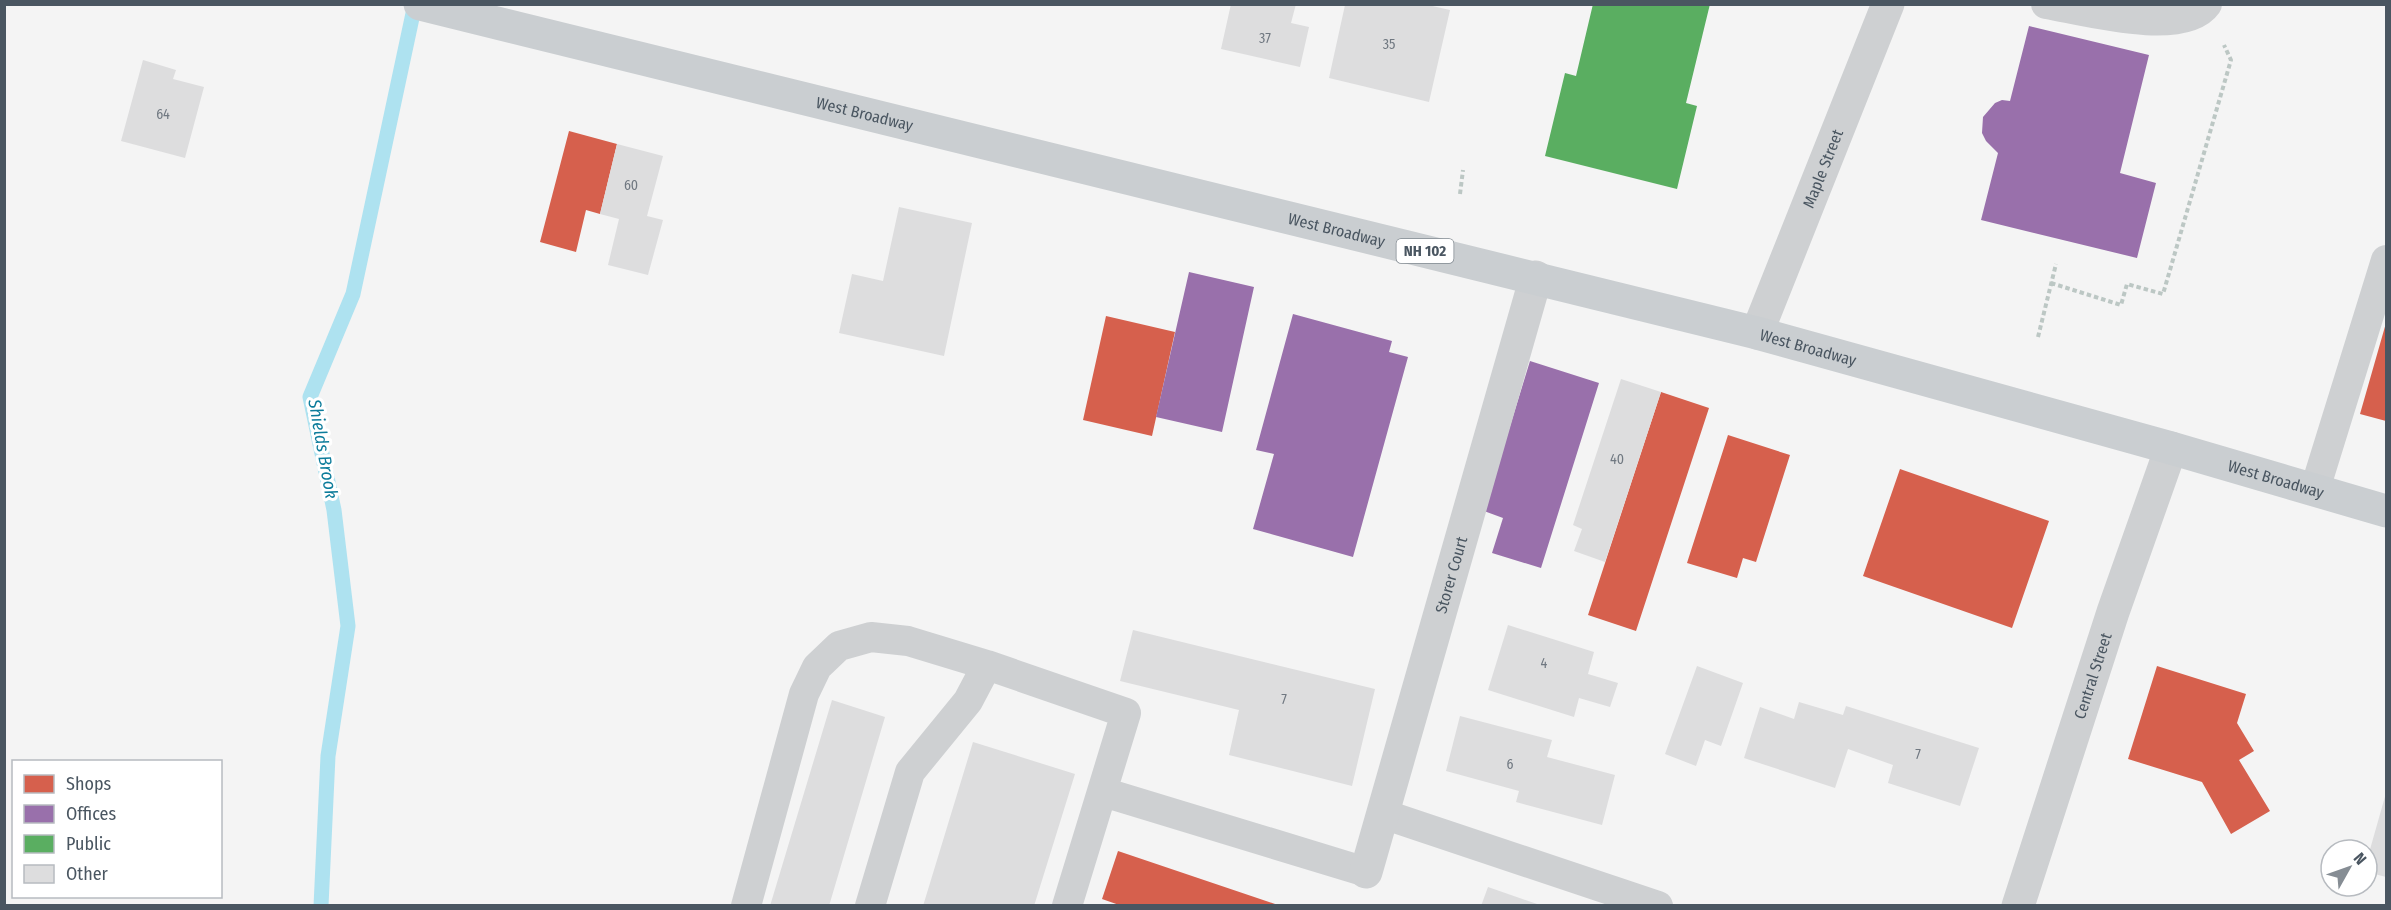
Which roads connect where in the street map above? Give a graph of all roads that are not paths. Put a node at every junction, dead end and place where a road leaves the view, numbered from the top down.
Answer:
1 (420, 4) edge
2 (1888, 4) edge
3 (2046, 4) edge
4 (2207, 4) edge
5 (2386, 260) edge
6 (1536, 277) junction
7 (1757, 333) junction
8 (2171, 448) junction
9 (2315, 489) junction
10 (2386, 511) edge
11 (987, 665) junction
12 (1103, 792) junction
13 (1383, 814) junction
14 (1366, 872) joint
15 (746, 906) edge
16 (870, 906) edge
17 (1067, 906) edge
18 (1658, 906) edge
19 (2018, 906) edge

1 - 6 main road, West Broadway / NH 102
2 - 7 street, Maple Street
3 - 4 lane
5 - 9 lane
6 - 7 main road, West Broadway / NH 102
6 - 13 street, Storer Court
7 - 8 main road, West Broadway / NH 102
8 - 9 main road, West Broadway / NH 102
8 - 19 street, Central Street
9 - 10 main road, West Broadway / NH 102
11 - 12 lane
11 - 15 lane
11 - 16 lane
12 - 14 lane
12 - 17 lane
13 - 14 street, Storer Court
13 - 18 lane

